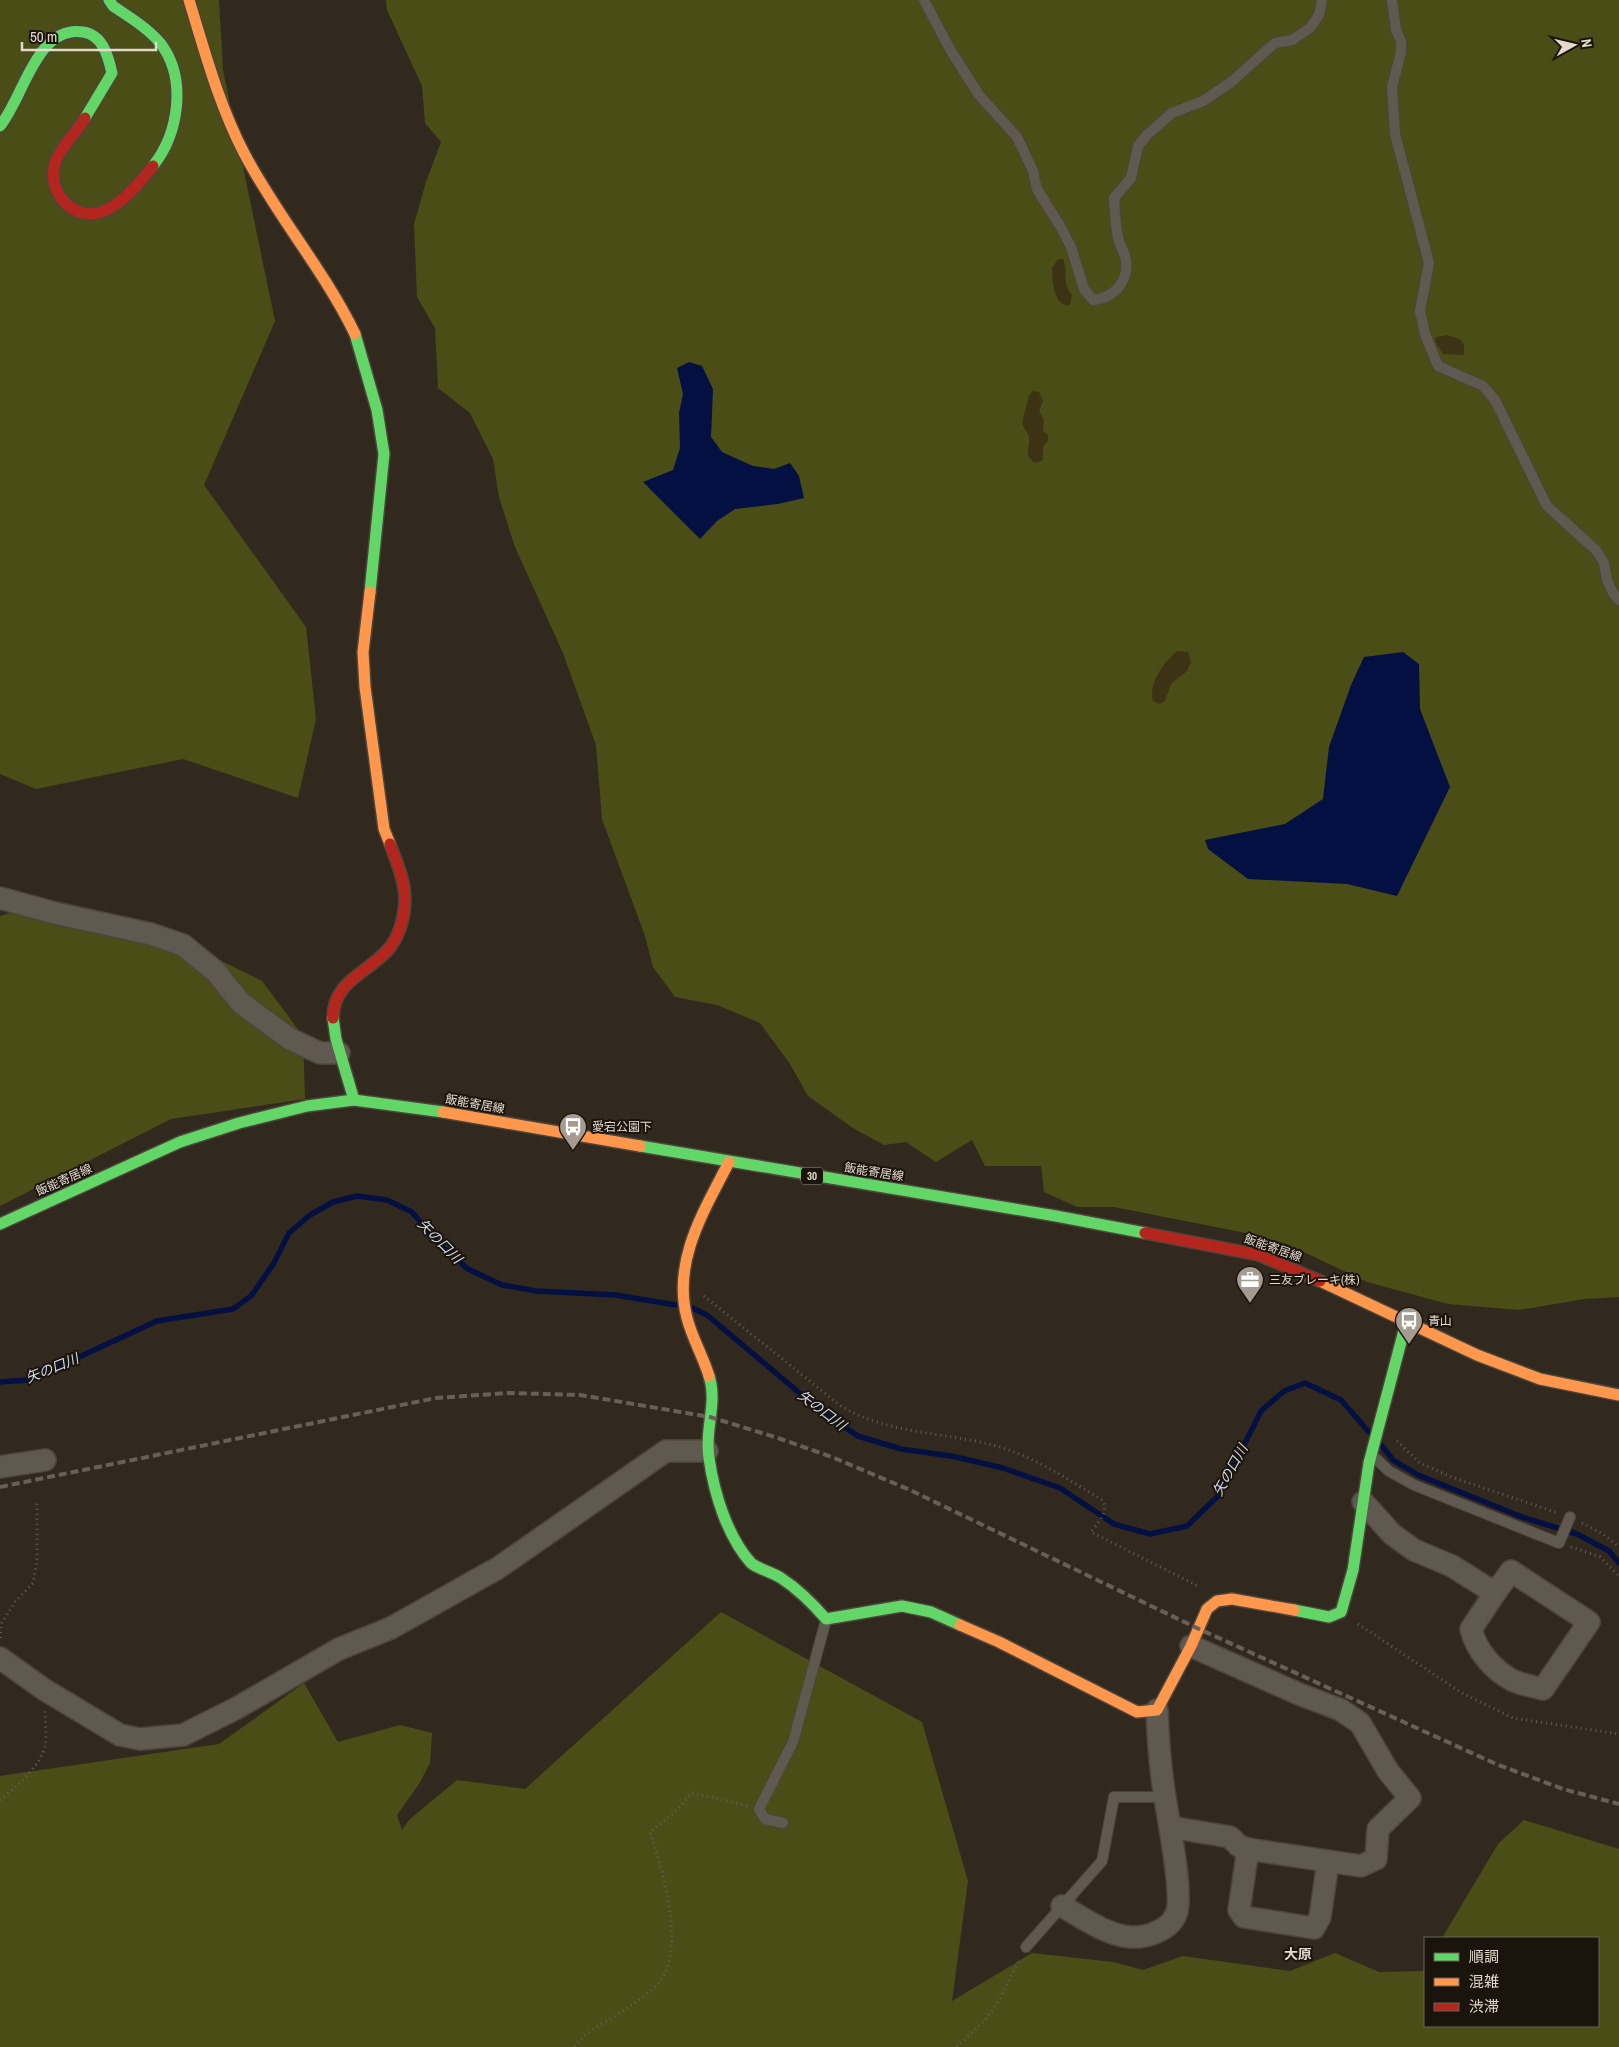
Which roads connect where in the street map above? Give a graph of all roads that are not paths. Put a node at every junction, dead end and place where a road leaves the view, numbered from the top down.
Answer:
1 (109, 0) edge
2 (189, 0) edge
3 (924, 0) edge
4 (1322, 0) edge
5 (1392, 0) edge
6 (0, 126) edge
7 (1619, 600) edge
8 (0, 898) edge
9 (340, 1053) junction
10 (354, 1100) junction
11 (729, 1162) junction
12 (0, 1224) edge
13 (1406, 1323) junction
14 (1619, 1395) edge
15 (707, 1451) junction
16 (1372, 1453) junction
17 (45, 1460) dead end
18 (0, 1467) edge
19 (1363, 1502) junction
20 (1569, 1519) road end
21 (1495, 1593) junction
22 (826, 1619) junction
23 (1191, 1646) junction
24 (0, 1658) edge
25 (1157, 1710) junction
26 (1165, 1797) junction
27 (783, 1824) dead end
28 (1170, 1827) junction
29 (1248, 1849) junction
30 (1328, 1862) junction
31 (1062, 1906) junction
32 (1026, 1947) road end

1 - 6 street
2 - 9 street
3 - 4 lane
5 - 7 lane
8 - 9 street
9 - 10 street
10 - 11 street, 飯能寄居線 / 30
10 - 12 street, 飯能寄居線 / 30
11 - 13 street, 飯能寄居線 / 30
11 - 15 street
13 - 14 street, 飯能寄居線 / 30
13 - 16 street
15 - 22 street
15 - 24 street
16 - 19 street
16 - 20 lane
17 - 18 street
19 - 21 street
19 - 23 street
21 - 21 street
22 - 25 street
22 - 27 lane
23 - 25 street
23 - 30 street
25 - 26 street
26 - 28 street
26 - 31 lane
28 - 29 street
28 - 31 street
29 - 30 street
29 - 30 street
31 - 32 lane

